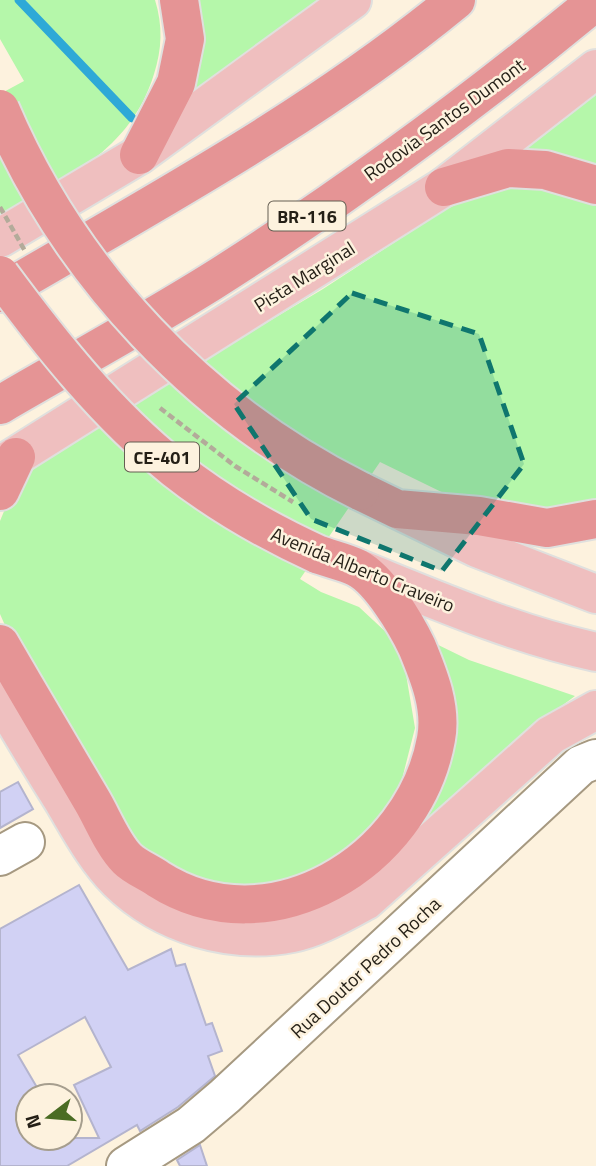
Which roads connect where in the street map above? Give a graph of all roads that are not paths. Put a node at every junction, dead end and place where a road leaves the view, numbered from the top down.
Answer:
1 (179, 0) edge
2 (352, 0) edge
3 (456, 0) edge
4 (596, 1) edge
5 (596, 69) edge
6 (0, 109) edge
7 (139, 155) junction
8 (596, 185) edge
9 (444, 187) junction
10 (0, 238) edge
11 (0, 275) edge
12 (0, 293) edge
13 (0, 405) edge
14 (5, 472) edge
15 (397, 509) junction
16 (596, 519) edge
17 (359, 569) junction
18 (596, 594) edge
19 (0, 644) edge
20 (596, 652) edge
21 (0, 696) edge
22 (596, 710) edge
23 (596, 758) edge
24 (126, 1166) edge

1 - 7 highway
2 - 7 main road
3 - 12 highway
4 - 13 highway, Rodovia Santos Dumont / BR-116
5 - 9 main road, Pista Marginal / BR-116
6 - 15 highway, bridge
7 - 10 main road
8 - 9 highway
9 - 14 main road, Pista Marginal / BR-116
11 - 17 highway, Avenida Alberto Craveiro / CE-401, bridge
15 - 16 highway
15 - 18 main road
17 - 19 highway
17 - 20 main road, Avenida Alberto Craveiro / CE-401
21 - 22 main road
23 - 24 street, Rua Doutor Pedro Rocha

